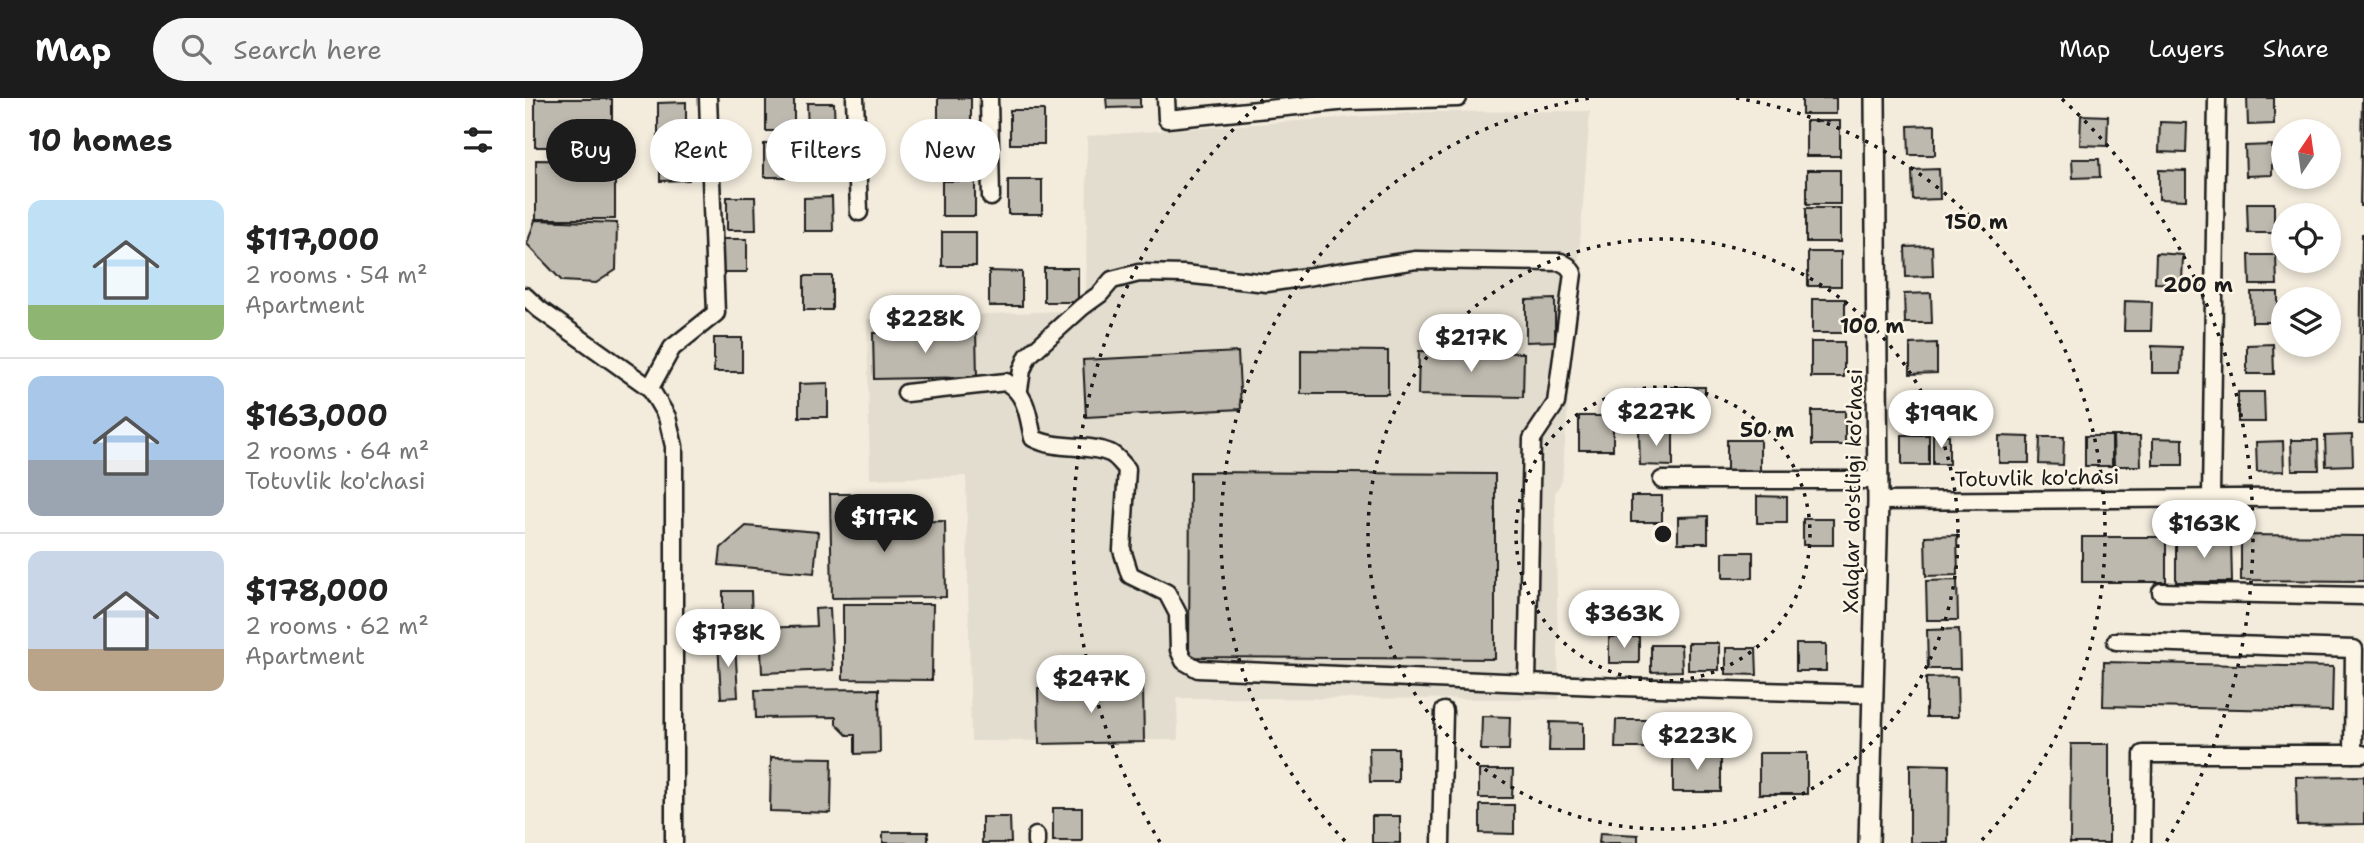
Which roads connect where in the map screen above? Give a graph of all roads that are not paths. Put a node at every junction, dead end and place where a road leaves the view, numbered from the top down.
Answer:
1 (708, 98) edge
2 (855, 98) edge
3 (989, 98) edge
4 (1166, 98) edge
5 (1458, 98) edge
6 (1875, 98) edge
7 (2217, 98) edge
8 (1348, 99) edge
9 (991, 197) dead end
10 (859, 212) dead end
11 (525, 296) edge
12 (650, 388) junction
13 (1019, 389) junction
14 (906, 393) dead end
15 (1662, 480) dead end
16 (1878, 480) junction
17 (2211, 497) junction
18 (2364, 497) edge
19 (1878, 501) junction
20 (2161, 593) dead end
21 (2364, 596) edge
22 (2116, 641) dead end
23 (1527, 683) junction
24 (1872, 694) junction
25 (1444, 711) dead end
26 (2359, 754) edge
27 (674, 843) edge
28 (1441, 843) edge
29 (1869, 843) edge
30 (2142, 843) edge

1 - 12 street
2 - 10 street
3 - 9 street
4 - 8 street
5 - 8 street
6 - 16 street, Xalqlar do'stligi ko'chasi
7 - 17 street
11 - 12 street
12 - 27 street
13 - 14 street
13 - 23 street
13 - 23 street
15 - 16 street
16 - 19 street, Xalqlar do'stligi ko'chasi
17 - 18 street, Totuvlik ko'chasi
17 - 19 street, Totuvlik ko'chasi
19 - 24 street, Xalqlar do'stligi ko'chasi
20 - 21 street
22 - 26 street
23 - 24 street
24 - 29 street, Xalqlar do'stligi ko'chasi
25 - 28 street
26 - 30 street

